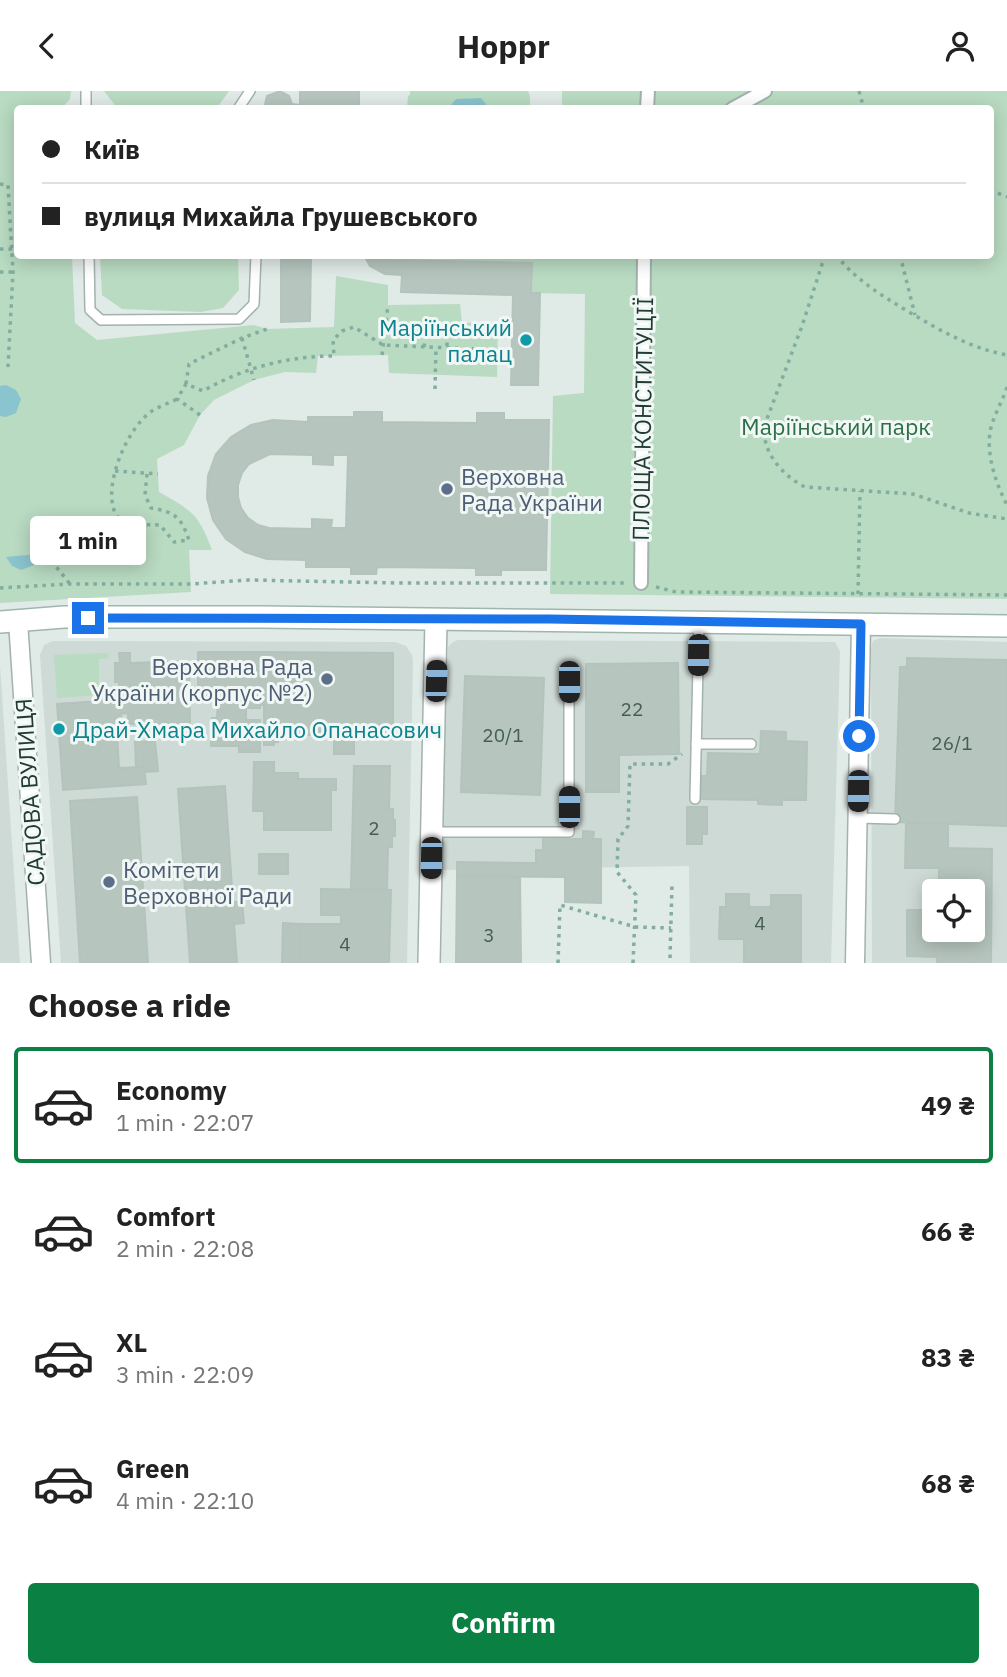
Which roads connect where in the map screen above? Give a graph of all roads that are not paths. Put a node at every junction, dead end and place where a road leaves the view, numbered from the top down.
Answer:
1 (765, 91) edge
2 (739, 105) edge
3 (89, 259) edge
4 (256, 259) edge
5 (644, 259) edge
6 (641, 583) road end
7 (436, 620) junction
8 (9, 621) edge
9 (699, 621) junction
10 (861, 624) junction
11 (1007, 626) edge
12 (569, 682) dead end
13 (696, 744) junction
14 (751, 744) dead end
15 (695, 799) dead end
16 (858, 818) junction
17 (895, 819) dead end
18 (432, 832) junction
19 (41, 963) edge
20 (429, 963) edge
21 (855, 963) edge

1 - 2 street
3 - 4 lane
5 - 6 street, ПЛОЩА КОНСТИТУЦІЇ
7 - 8 main road
7 - 9 main road
7 - 18 main road
8 - 19 street, САДОВА ВУЛИЦЯ
9 - 10 main road
9 - 13 lane
10 - 11 main road
10 - 16 street
12 - 18 lane
13 - 14 lane
13 - 15 lane
16 - 17 lane
16 - 21 street
18 - 20 main road

